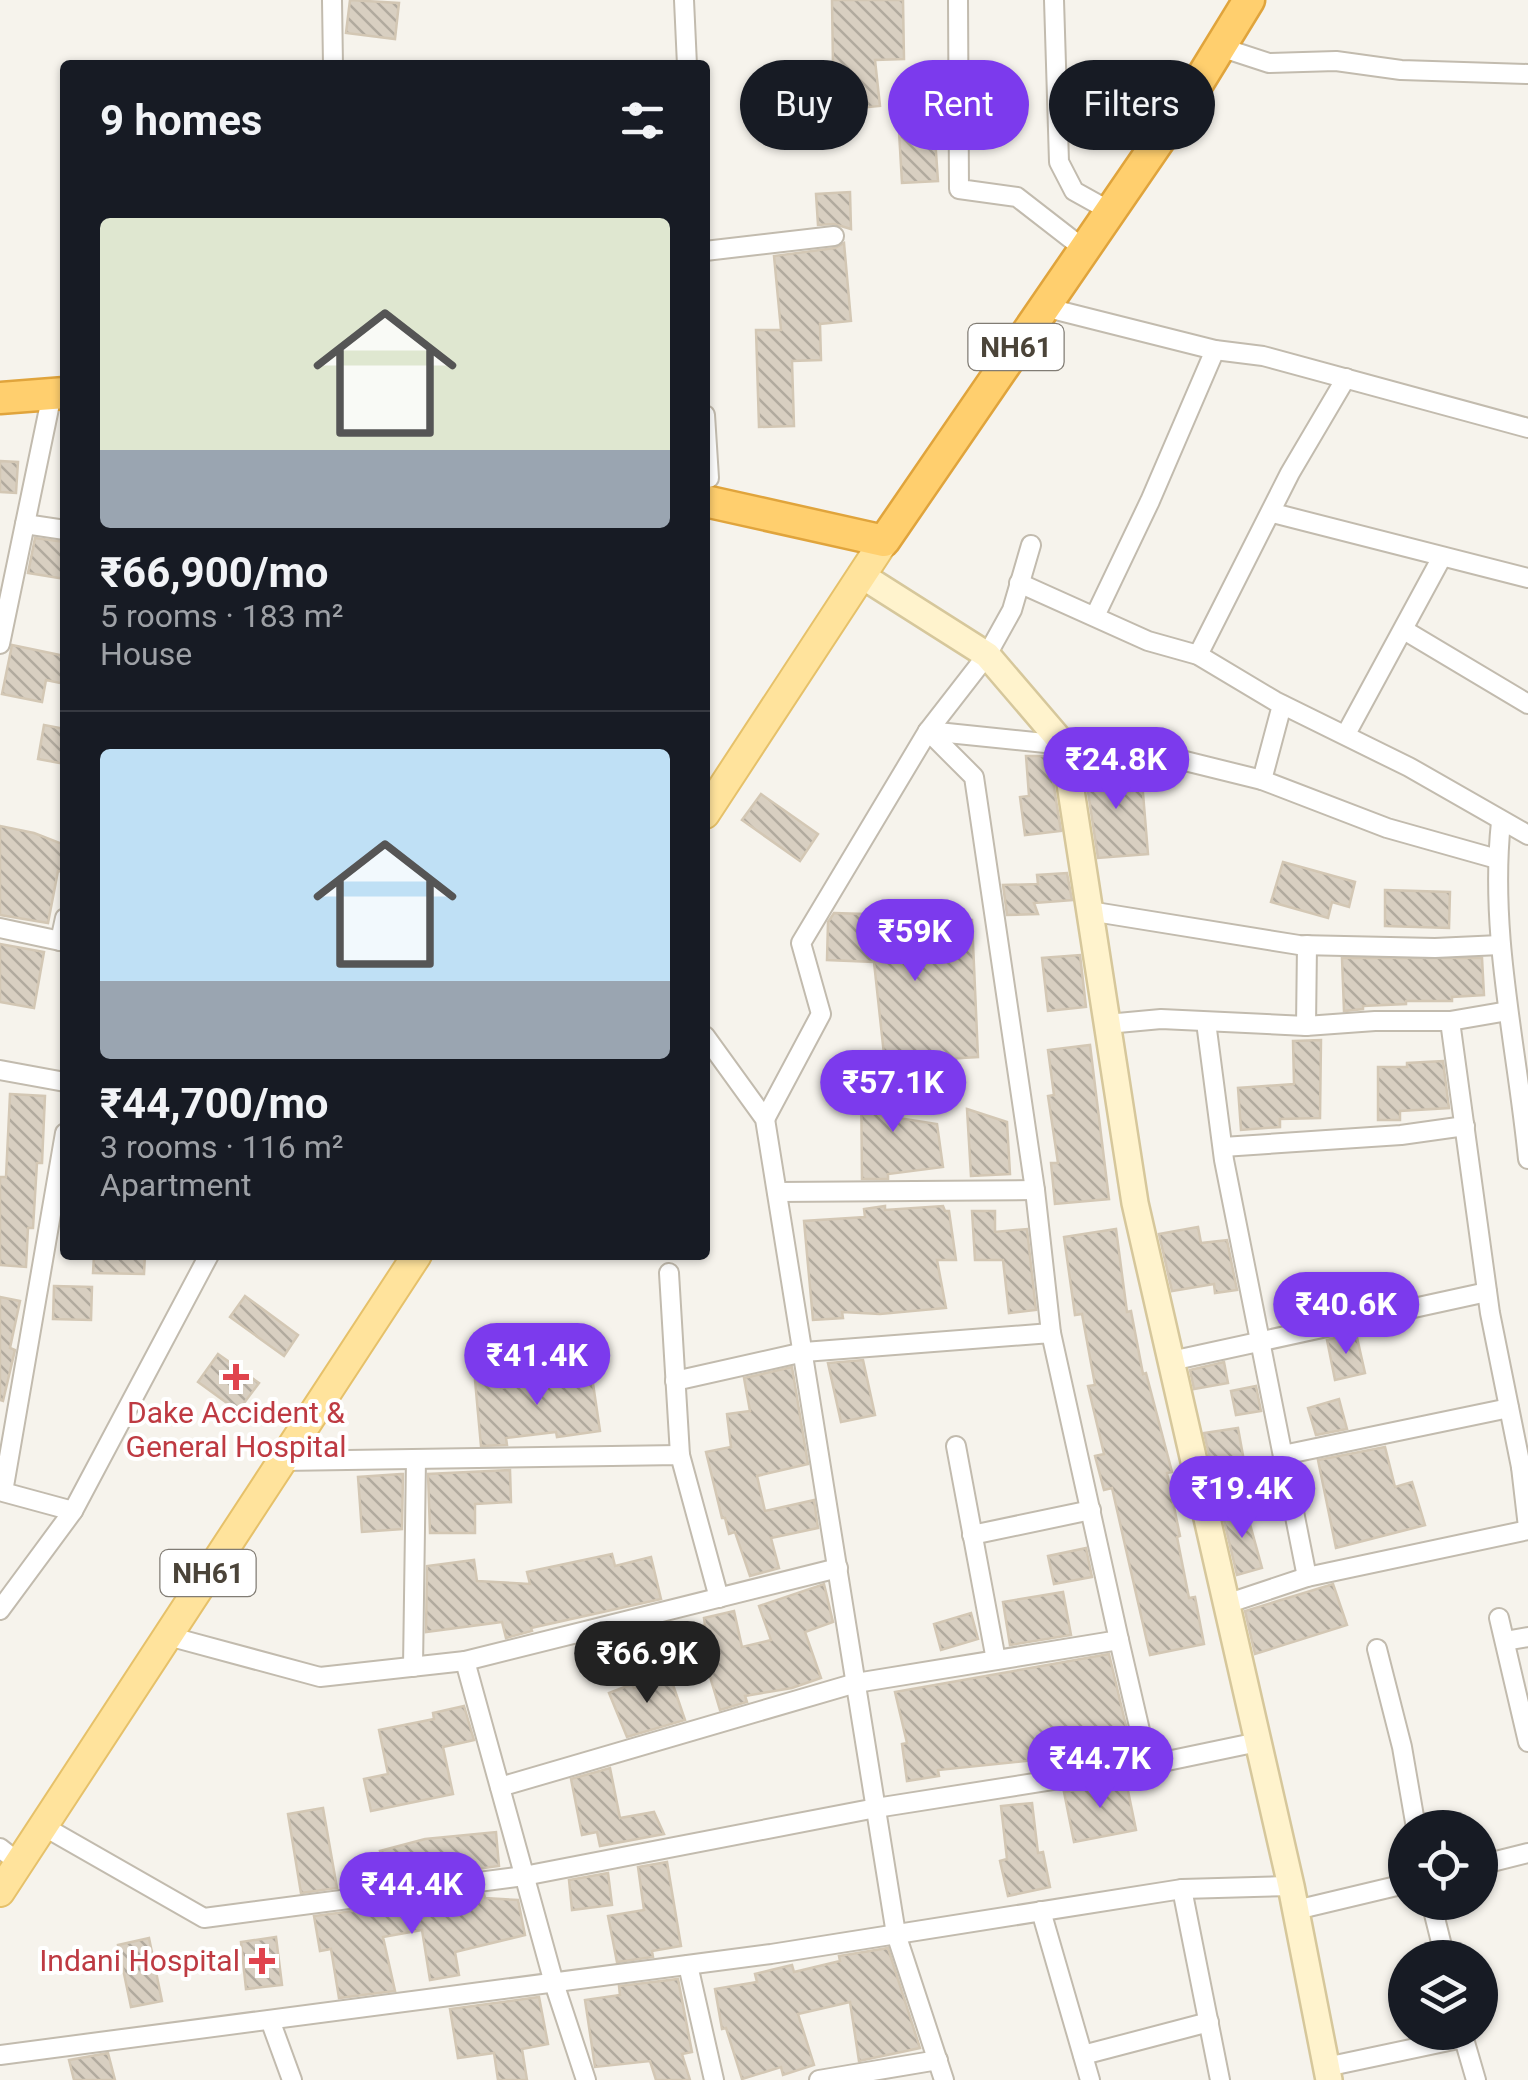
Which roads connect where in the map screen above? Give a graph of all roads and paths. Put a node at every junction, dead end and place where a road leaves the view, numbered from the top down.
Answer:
1 (332, 0) edge
2 (684, 0) edge
3 (958, 0) edge
4 (1054, 0) edge
5 (1250, 0) edge
6 (1220, 47) junction
7 (334, 60) edge
8 (687, 60) edge
9 (1528, 74) edge
10 (1110, 211) junction
11 (834, 236) dead end
12 (1084, 248) junction
13 (710, 250) edge
14 (1044, 307) junction
15 (1216, 350) junction
16 (1346, 378) junction
17 (58, 393) edge
18 (0, 398) edge
19 (1526, 423) edge
20 (710, 490) edge
21 (1273, 513) junction
22 (25, 524) junction
23 (60, 529) edge
24 (884, 540) junction
25 (1031, 545) dead end
26 (1442, 556) junction
27 (861, 576) junction
28 (1528, 578) edge
29 (1019, 583) junction
30 (1095, 616) junction
31 (1404, 630) junction
32 (0, 644) edge
33 (987, 655) junction
34 (1198, 655) junction
35 (1528, 704) edge
36 (1282, 705) junction
37 (928, 731) junction
38 (1346, 734) junction
39 (1064, 745) junction
40 (1181, 760) dead end
41 (1262, 780) junction
42 (710, 806) edge
43 (1501, 822) junction
44 (1528, 835) edge
45 (1497, 859) junction
46 (1089, 911) junction
47 (0, 928) edge
48 (60, 942) edge
49 (1306, 945) junction
50 (1500, 945) junction
51 (1508, 1011) junction
52 (1450, 1021) junction
53 (1206, 1022) junction
54 (1106, 1024) junction
55 (1306, 1026) junction
56 (710, 1043) edge
57 (0, 1070) edge
58 (60, 1081) edge
59 (765, 1119) junction
60 (1465, 1126) junction
61 (1222, 1147) junction
62 (1528, 1158) edge
63 (1034, 1190) junction
64 (778, 1192) junction
65 (58, 1214) edge
66 (206, 1260) edge
67 (413, 1260) edge
68 (668, 1274) dead end
69 (1487, 1292) junction
70 (1051, 1333) junction
71 (1262, 1339) junction
72 (804, 1352) junction
73 (1171, 1361) junction
74 (675, 1381) junction
75 (1509, 1408) junction
76 (956, 1446) dead end
77 (680, 1455) junction
78 (1283, 1455) junction
79 (416, 1459) junction
80 (282, 1461) junction
81 (1524, 1466) edge
82 (74, 1510) junction
83 (1090, 1510) junction
84 (1528, 1528) edge
85 (972, 1535) junction
86 (838, 1568) junction
87 (1307, 1577) junction
88 (720, 1598) junction
89 (1226, 1604) junction
90 (0, 1610) edge
91 (1499, 1618) dead end
92 (168, 1636) junction
93 (1528, 1636) edge
94 (1120, 1640) junction
95 (1504, 1641) junction
96 (1377, 1649) dead end
97 (996, 1660) junction
98 (464, 1661) junction
99 (412, 1666) junction
100 (856, 1683) junction
101 (1258, 1742) junction
102 (1528, 1742) edge
103 (1148, 1765) junction
104 (500, 1787) junction
105 (876, 1808) junction
106 (1413, 1810) edge
107 (43, 1826) junction
108 (1528, 1853) edge
109 (10, 1856) edge
110 (1498, 1860) edge
111 (524, 1876) junction
112 (1388, 1886) edge
113 (1182, 1889) junction
114 (0, 1892) edge
115 (1294, 1898) junction
116 (1041, 1911) junction
117 (896, 1934) junction
118 (688, 1965) junction
119 (554, 1982) junction
120 (270, 2020) junction
121 (1209, 2022) junction
122 (1409, 2050) edge
123 (1467, 2050) edge
124 (0, 2055) edge
125 (1083, 2055) junction
126 (938, 2060) junction
127 (1328, 2073) edge
128 (292, 2080) edge
129 (586, 2080) edge
130 (714, 2080) edge
131 (819, 2080) edge
132 (944, 2080) edge
133 (1090, 2080) edge
134 (1220, 2080) edge
135 (1476, 2080) edge

1 - 7 street
2 - 8 street
3 - 12 street
4 - 10 street
5 - 6 highway, NH61
6 - 9 street
6 - 10 highway, NH61
10 - 12 highway, NH61
11 - 13 street
12 - 14 highway, NH61
14 - 15 street
14 - 24 highway, NH61
15 - 16 street
15 - 30 street
16 - 19 street
16 - 21 street
17 - 18 highway
17 - 22 street
20 - 24 highway
21 - 26 street
21 - 34 street
22 - 23 street
22 - 32 street
24 - 27 main road, NH61
25 - 29 street
26 - 28 street
26 - 31 street
27 - 33 street
27 - 42 main road, NH61
29 - 30 street
29 - 33 street
30 - 34 street
31 - 35 street
31 - 38 street
33 - 37 street
33 - 39 street
34 - 36 street
36 - 38 street
36 - 41 street
37 - 39 street
37 - 59 street
37 - 63 street
38 - 43 street
39 - 46 street
40 - 41 street
41 - 45 street
43 - 44 street
43 - 45 street
45 - 50 street
46 - 49 street
46 - 54 street
47 - 48 street
49 - 50 street
49 - 55 street
50 - 51 street
51 - 52 street
51 - 62 street
52 - 55 street
52 - 60 street
53 - 54 street
53 - 55 street
53 - 61 street
54 - 73 street
56 - 59 street
57 - 58 street
59 - 64 street
60 - 61 street
60 - 69 street
61 - 71 street
63 - 64 street
63 - 70 street
64 - 72 street
65 - 82 street
66 - 82 street
67 - 80 main road, NH61
68 - 74 street
69 - 71 street
69 - 75 street
70 - 72 street
70 - 83 street
71 - 73 street
71 - 78 street
72 - 74 street
72 - 86 street
73 - 89 street
74 - 77 street
75 - 78 street
75 - 81 street
76 - 85 street
77 - 79 street
77 - 88 street
78 - 87 street
79 - 80 street
79 - 99 street
80 - 92 main road, NH61
81 - 84 street
82 - 90 street
83 - 85 street
83 - 94 street
84 - 87 street
85 - 97 street
86 - 88 street
86 - 100 street
87 - 89 street
88 - 98 street
89 - 101 street
91 - 95 street
92 - 99 street
92 - 107 main road, NH61
93 - 95 street
94 - 97 street
94 - 103 street
95 - 102 street
96 - 106 street
97 - 100 street
98 - 99 street
98 - 104 street
100 - 104 street
100 - 105 street
101 - 103 street
101 - 115 street
103 - 105 street
104 - 111 street
105 - 111 street
105 - 117 street
107 - 109 main road, NH61
107 - 111 street
108 - 110 street
109 - 114 main road, NH61
111 - 119 street
112 - 115 street
113 - 115 street
113 - 116 street
113 - 121 street
115 - 127 street
116 - 117 street
116 - 125 street
117 - 118 street
117 - 126 street
118 - 119 street
118 - 130 street
119 - 120 street
119 - 129 street
120 - 124 street
120 - 128 street
121 - 125 street
121 - 134 street
122 - 127 street
123 - 135 street
125 - 133 street
126 - 131 street
126 - 132 street

